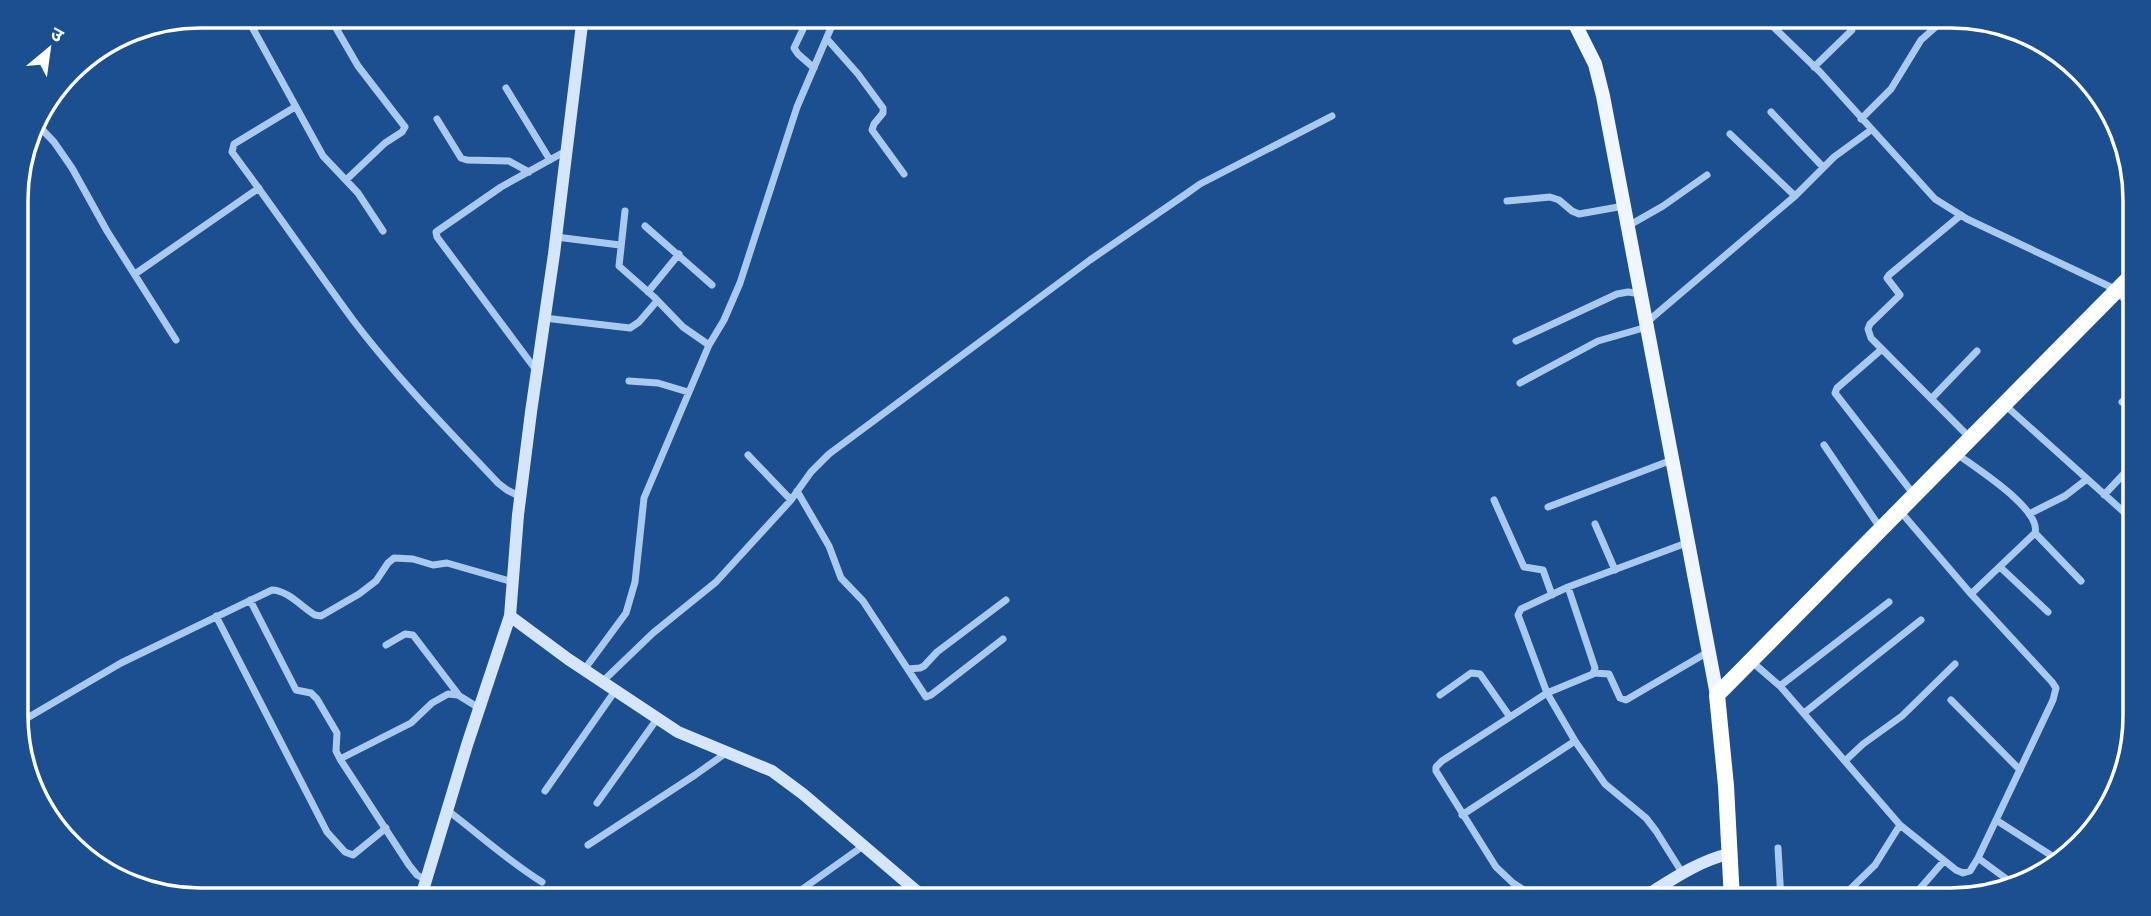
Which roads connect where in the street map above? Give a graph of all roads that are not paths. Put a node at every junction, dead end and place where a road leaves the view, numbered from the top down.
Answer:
1 (252, 28) edge
2 (336, 28) edge
3 (581, 28) edge
4 (804, 28) edge
5 (831, 28) edge
6 (1577, 28) edge
7 (1774, 28) edge
8 (1852, 28) edge
9 (1934, 28) edge
10 (827, 39) junction
11 (1815, 67) junction
12 (814, 68) junction
13 (506, 88) dead end
14 (295, 107) junction
15 (1771, 112) dead end
16 (1332, 116) dead end
17 (1861, 119) junction
18 (437, 120) dead end
19 (43, 130) edge
20 (1871, 131) junction
21 (1730, 134) dead end
22 (566, 151) junction
23 (550, 160) junction
24 (1823, 167) junction
25 (529, 172) junction
26 (904, 174) dead end
27 (1707, 174) dead end
28 (346, 180) junction
29 (259, 188) junction
30 (1794, 197) junction
31 (1507, 201) dead end
32 (1624, 206) junction
33 (625, 211) dead end
34 (1961, 215) junction
35 (645, 226) dead end
36 (1628, 226) junction
37 (383, 231) dead end
38 (556, 237) junction
39 (620, 245) junction
40 (679, 254) junction
41 (135, 274) junction
42 (2123, 284) edge
43 (712, 285) dead end
44 (2117, 290) junction
45 (648, 292) junction
46 (1641, 294) junction
47 (2123, 298) edge
48 (657, 301) junction
49 (544, 318) junction
50 (1647, 325) junction
51 (176, 340) dead end
52 (1516, 341) dead end
53 (709, 345) junction
54 (1882, 349) junction
55 (1977, 351) dead end
56 (537, 371) junction
57 (629, 381) dead end
58 (1520, 383) dead end
59 (688, 392) junction
60 (1932, 398) junction
61 (2004, 404) junction
62 (1971, 439) junction
63 (1824, 445) dead end
64 (1956, 454) junction
65 (748, 455) dead end
66 (1672, 460) junction
67 (2123, 475) edge
68 (2087, 479) junction
69 (797, 491) junction
70 (2104, 495) junction
71 (1915, 496) junction
72 (521, 497) junction
73 (791, 500) junction
74 (1494, 500) dead end
75 (1548, 507) dead end
76 (1900, 511) junction
77 (2123, 512) edge
78 (2029, 514) junction
79 (1595, 524) dead end
80 (1881, 530) junction
81 (2035, 533) junction
82 (1689, 542) junction
83 (2000, 567) junction
84 (1615, 570) junction
85 (2081, 581) dead end
86 (513, 582) junction
87 (1568, 587) junction
88 (1971, 594) junction
89 (1552, 595) junction
90 (250, 600) junction
91 (1006, 600) dead end
92 (1889, 602) dead end
93 (2048, 612) dead end
94 (510, 616) junction
95 (216, 617) junction
96 (1921, 620) dead end
97 (1003, 639) dead end
98 (386, 645) dead end
99 (1708, 652) junction
100 (1751, 661) junction
101 (1955, 664) dead end
102 (908, 669) junction
103 (584, 670) junction
104 (1594, 673) junction
105 (602, 682) junction
106 (1780, 686) junction
107 (615, 691) junction
108 (1547, 693) junction
109 (458, 695) junction
110 (1440, 695) dead end
111 (1717, 695) junction
112 (1951, 700) dead end
113 (479, 708) junction
114 (1804, 713) junction
115 (1510, 717) junction
116 (28, 718) edge
117 (657, 719) junction
118 (1575, 741) junction
119 (726, 752) junction
120 (340, 759) junction
121 (1846, 760) junction
122 (2020, 770) junction
123 (545, 791) dead end
124 (597, 803) dead end
125 (447, 810) junction
126 (1462, 815) junction
127 (1996, 820) junction
128 (1900, 825) junction
129 (387, 828) junction
130 (589, 845) dead end
131 (863, 846) junction
132 (1778, 848) dead end
133 (1729, 855) junction
134 (2051, 855) edge
135 (1978, 858) junction
136 (1944, 862) junction
137 (1683, 874) junction
138 (2006, 879) edge
139 (542, 883) dead end
140 (422, 888) edge
141 (427, 888) edge
142 (805, 888) edge
143 (913, 888) edge
144 (1521, 888) edge
145 (1659, 888) edge
146 (1731, 888) edge
147 (1780, 888) edge
148 (1851, 888) edge
149 (1921, 888) edge

1 - 14 street
2 - 28 street
3 - 22 main road
4 - 12 street
5 - 10 street
6 - 32 main road
7 - 11 street
8 - 11 street
9 - 17 street
10 - 12 street
10 - 26 street
11 - 17 street
12 - 53 street
13 - 23 street
14 - 28 street
14 - 29 street
15 - 24 street
16 - 69 street
17 - 20 street
18 - 25 street
19 - 41 street
20 - 24 street
20 - 34 street
21 - 30 street
22 - 23 street
22 - 38 main road
23 - 25 street
24 - 30 street
25 - 56 street
27 - 36 street
28 - 37 street
29 - 41 street
29 - 72 street
30 - 50 street
31 - 32 street
32 - 36 main road
33 - 39 street
34 - 44 street
34 - 54 street
35 - 40 street
36 - 46 main road
38 - 39 street
38 - 49 main road
39 - 45 street
40 - 43 street
40 - 45 street
41 - 51 street
42 - 44 highway
44 - 47 street
44 - 61 highway
45 - 48 street
46 - 50 main road
46 - 52 street
48 - 49 street
48 - 53 street
49 - 56 main road
50 - 58 street
50 - 66 main road
53 - 59 street
54 - 60 street
54 - 71 street
55 - 60 street
56 - 72 main road
57 - 59 street
59 - 103 street
60 - 62 street
61 - 62 highway
61 - 68 street
62 - 64 highway
63 - 80 street
64 - 71 highway
64 - 78 street
65 - 73 street
66 - 75 street
66 - 82 main road
67 - 70 street
68 - 70 street
68 - 78 street
69 - 73 street
69 - 102 street
70 - 77 street
71 - 76 highway
72 - 86 main road
73 - 105 street
74 - 89 street
76 - 80 highway
76 - 88 street
78 - 81 street
79 - 84 street
80 - 100 highway
81 - 83 street
81 - 85 street
82 - 84 street
82 - 99 main road
83 - 88 street
83 - 93 street
84 - 87 street
86 - 90 street
86 - 94 main road
87 - 89 street
87 - 104 street
88 - 122 street
89 - 108 street
90 - 95 street
90 - 120 street
91 - 102 street
92 - 106 street
94 - 103 main road
94 - 113 main road
95 - 116 street
95 - 129 street
96 - 114 street
97 - 102 street
98 - 109 street
99 - 104 street
99 - 111 main road
100 - 106 street
100 - 111 highway
101 - 121 street
103 - 105 main road
104 - 108 street
105 - 107 main road
106 - 114 street
107 - 117 main road
107 - 123 street
108 - 115 street
108 - 118 street
109 - 113 street
109 - 120 street
110 - 115 street
111 - 133 highway
112 - 122 street
113 - 125 main road
114 - 121 street
115 - 126 street
117 - 119 main road
117 - 124 street
118 - 126 street
118 - 137 street
119 - 130 street
119 - 131 main road
120 - 129 street
121 - 128 street
122 - 127 street
125 - 139 street
125 - 141 main road
126 - 144 street
127 - 134 street
127 - 135 street
128 - 136 street
128 - 148 street
129 - 140 street
131 - 142 street
131 - 143 main road
132 - 147 street
133 - 137 main road
133 - 146 highway
135 - 136 street
135 - 138 street
136 - 149 street
137 - 145 main road

